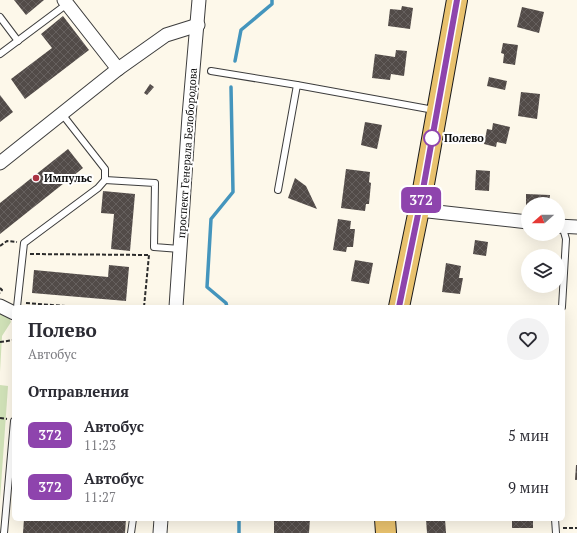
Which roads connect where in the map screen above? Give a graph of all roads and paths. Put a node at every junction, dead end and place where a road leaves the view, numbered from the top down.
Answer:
1 (199, 0) edge
2 (457, 0) edge
3 (65, 2) edge
4 (0, 17) edge
5 (198, 25) junction
6 (18, 41) junction
7 (0, 54) edge
8 (118, 69) junction
9 (211, 71) dead end
10 (297, 85) junction
11 (436, 110) junction
12 (62, 114) junction
13 (0, 163) edge
14 (105, 180) junction
15 (278, 190) dead end
16 (419, 210) junction
17 (521, 221) edge
18 (565, 226) edge
19 (577, 227) edge
20 (565, 236) edge
21 (24, 243) junction
22 (0, 246) edge
23 (154, 247) junction
24 (180, 249) junction
25 (23, 254) junction
26 (149, 255) junction
27 (0, 288) edge
28 (0, 293) edge
29 (16, 305) edge
30 (144, 305) edge
31 (176, 305) edge
32 (399, 305) edge
33 (562, 305) edge
34 (0, 306) edge
35 (12, 307) edge
36 (12, 340) edge
37 (0, 342) edge
38 (12, 466) edge
39 (11, 489) edge
40 (133, 521) edge
41 (161, 521) edge
42 (386, 521) edge
43 (577, 528) edge
44 (555, 530) edge
45 (4, 533) edge
46 (131, 533) edge
47 (160, 533) edge
48 (386, 533) edge

1 - 5 street, проспект Генерала Белобородова
2 - 11 main road
3 - 6 lane
3 - 8 street
4 - 6 lane
5 - 8 street
5 - 24 street, проспект Генерала Белобородова
6 - 7 lane
8 - 12 street
9 - 10 lane
10 - 11 lane
10 - 15 lane
11 - 16 main road
12 - 13 street
12 - 14 lane
14 - 21 lane
14 - 23 lane
16 - 17 street
16 - 32 main road
18 - 19 street
20 - 33 lane
21 - 22 path
21 - 25 lane
23 - 24 lane
23 - 26 path
24 - 31 street, проспект Генерала Белобородова
25 - 26 path
25 - 29 lane
26 - 30 path
27 - 28 path
34 - 35 street
36 - 37 path
38 - 39 lane
39 - 45 lane
40 - 46 lane
41 - 47 street
42 - 48 main road
43 - 44 path

